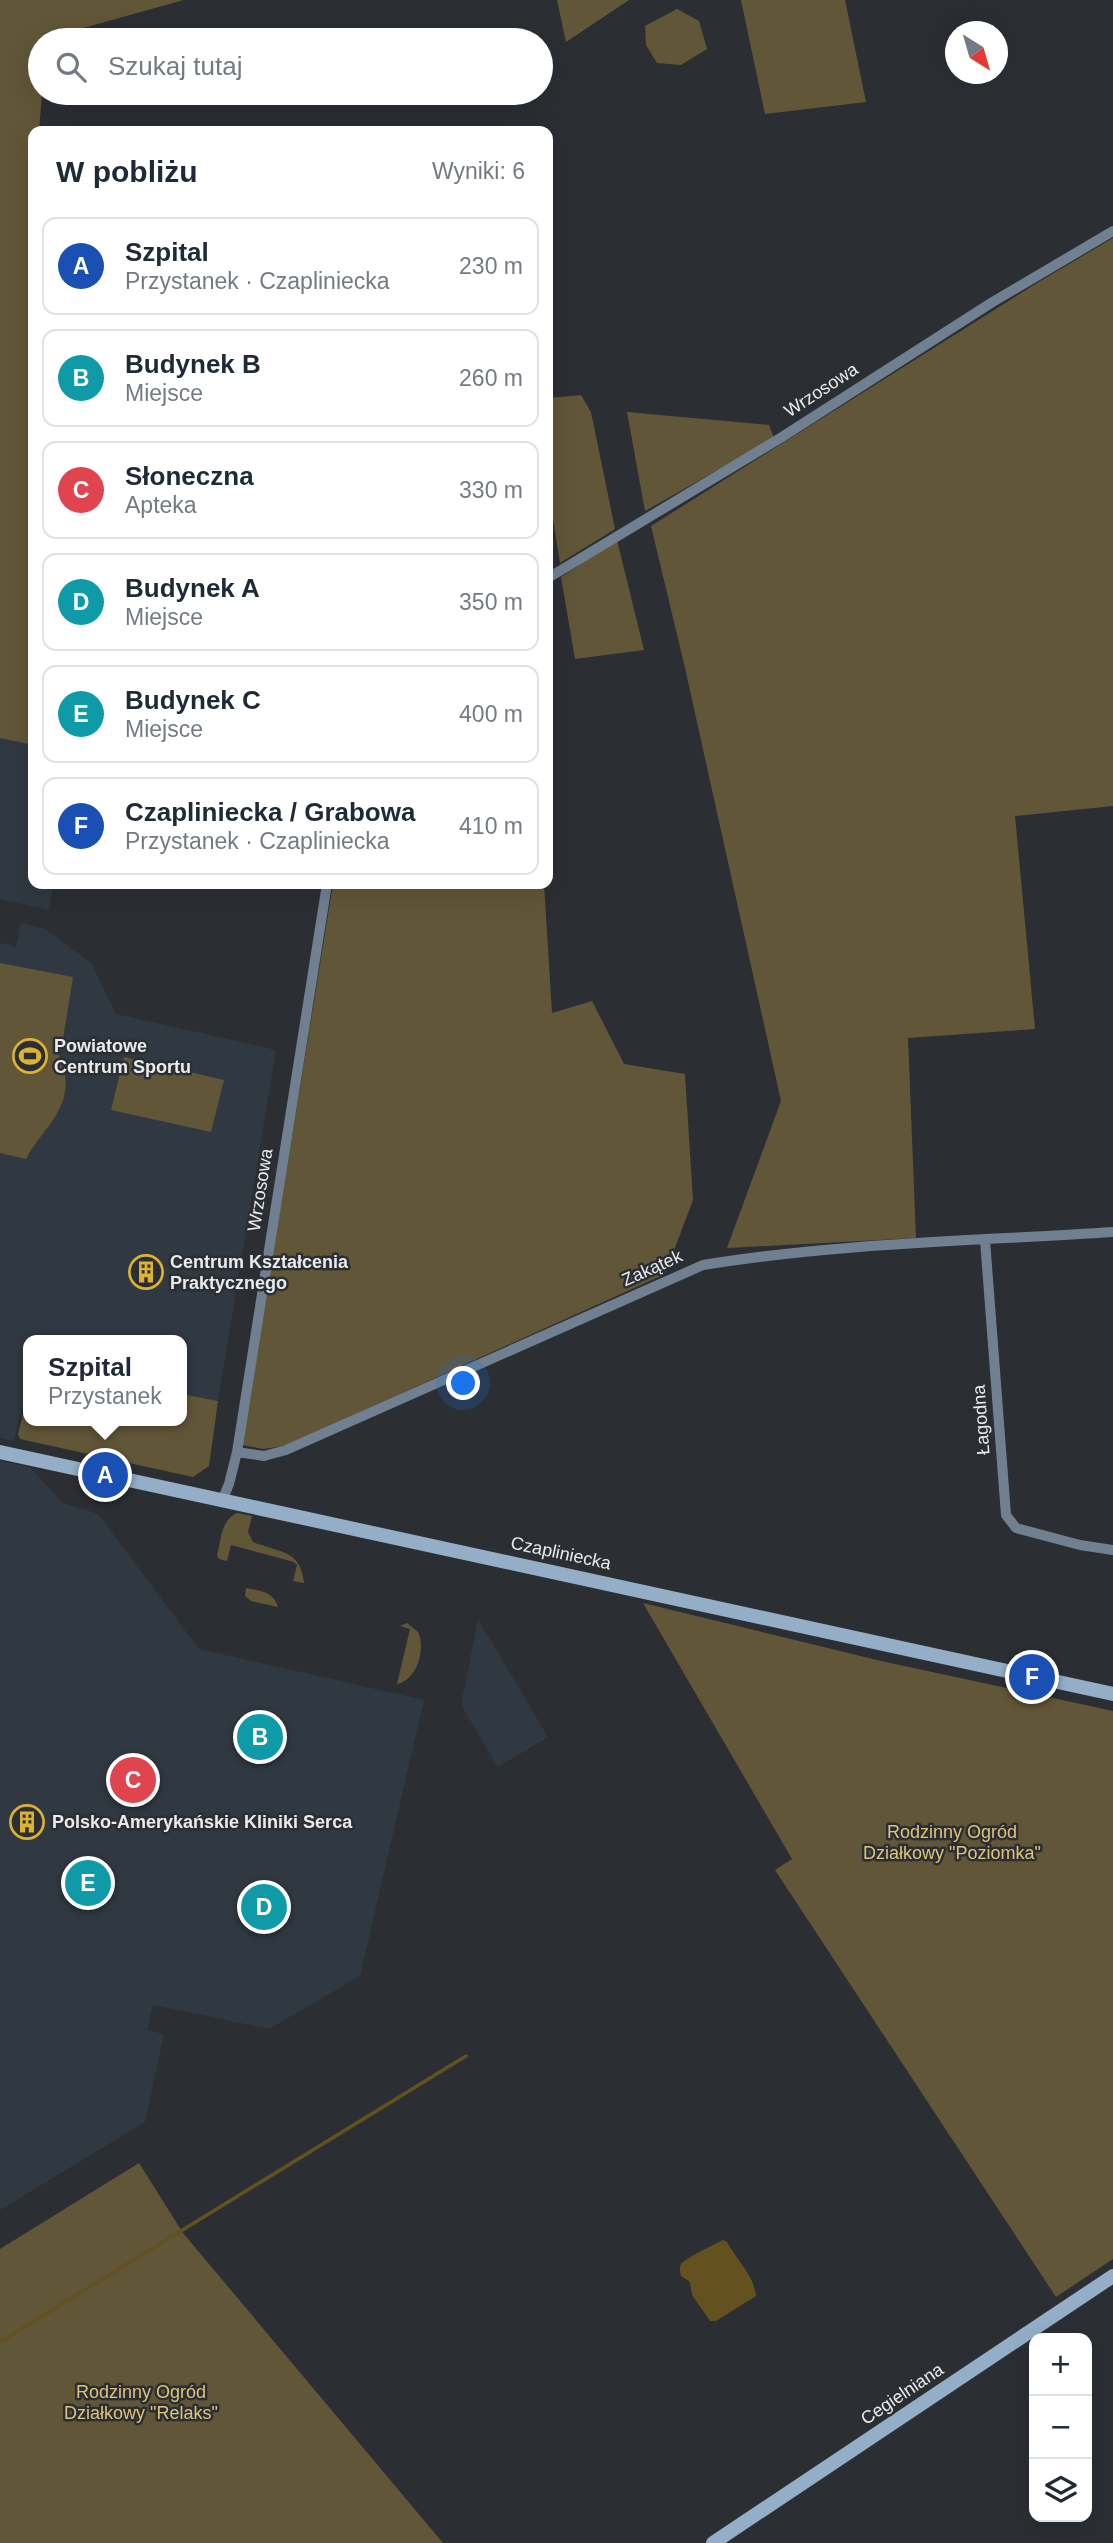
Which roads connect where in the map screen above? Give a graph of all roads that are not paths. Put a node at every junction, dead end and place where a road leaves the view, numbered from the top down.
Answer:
1 (1113, 230) edge
2 (553, 575) edge
3 (326, 889) edge
4 (1113, 1232) edge
5 (985, 1240) junction
6 (0, 1452) edge
7 (237, 1452) junction
8 (222, 1501) junction
9 (1113, 1550) edge
10 (1113, 1694) edge
11 (1113, 2276) edge
12 (713, 2543) edge

1 - 2 street, Wrzosowa
3 - 7 street, Wrzosowa
4 - 5 street, Zakątek
5 - 7 street, Zakątek
5 - 9 street, Łagodna
6 - 8 main road, Czapliniecka
7 - 8 street, Wrzosowa
8 - 10 main road, Czapliniecka
11 - 12 main road, Cegielniana

